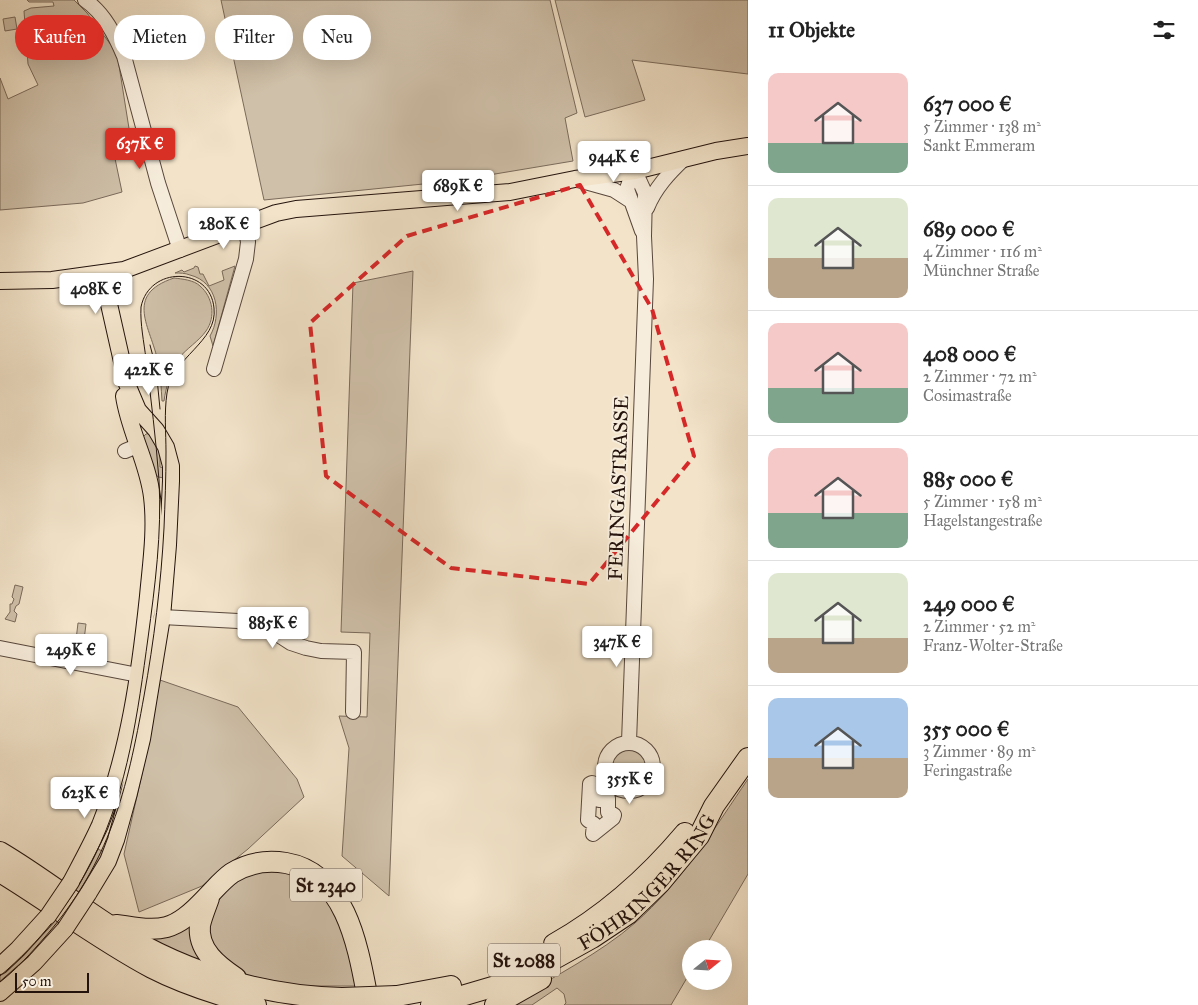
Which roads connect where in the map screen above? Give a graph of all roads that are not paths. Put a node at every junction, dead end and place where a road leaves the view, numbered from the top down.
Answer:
1 (85, 0) edge
2 (748, 146) edge
3 (685, 158) junction
4 (635, 172) junction
5 (575, 179) junction
6 (630, 201) junction
7 (644, 213) junction
8 (245, 225) junction
9 (644, 236) junction
10 (180, 250) junction
11 (102, 273) junction
12 (0, 281) edge
13 (214, 369) dead end
14 (127, 384) junction
15 (156, 430) junction
16 (132, 446) junction
17 (162, 617) junction
18 (0, 648) edge
19 (138, 674) junction
20 (353, 712) dead end
21 (629, 742) dead end
22 (748, 758) edge
23 (714, 806) junction
24 (0, 852) edge
25 (0, 872) edge
26 (212, 892) junction
27 (628, 914) junction
28 (105, 931) junction
29 (0, 966) edge
30 (189, 984) junction
31 (0, 993) edge
32 (253, 996) edge
33 (217, 1005) edge
34 (369, 1005) edge
35 (431, 1005) edge
36 (495, 1005) edge

1 - 10 street
2 - 3 main road
3 - 4 main road
3 - 7 street, FERINGASTRASSE
4 - 5 main road
4 - 6 street, FERINGASTRASSE
4 - 7 street, FERINGASTRASSE
5 - 6 street
5 - 8 main road
6 - 9 street, FERINGASTRASSE
7 - 9 street, FERINGASTRASSE
8 - 10 main road
8 - 13 street
9 - 21 street, FERINGASTRASSE
10 - 11 main road
11 - 12 main road
11 - 14 main road
14 - 15 main road
14 - 16 main road
15 - 16 main road
15 - 17 main road
16 - 19 main road
17 - 20 street
17 - 31 main road, bridge
18 - 19 street
19 - 29 main road, bridge
22 - 23 highway, FÖHRINGER RING / St 2088
23 - 27 highway, FÖHRINGER RING / St 2088
23 - 32 highway, FÖHRINGER RING / St 2088, bridge
24 - 28 highway, St 2088
25 - 28 highway, St 2088
26 - 28 highway, St 2340
26 - 32 highway, St 2340
26 - 34 highway, St 2340
27 - 35 highway, FÖHRINGER RING / St 2088
27 - 36 highway
28 - 30 highway, FÖHRINGER RING / St 2088
28 - 32 highway, FÖHRINGER RING / St 2088
30 - 32 highway, FÖHRINGER RING / St 2088
30 - 33 highway

